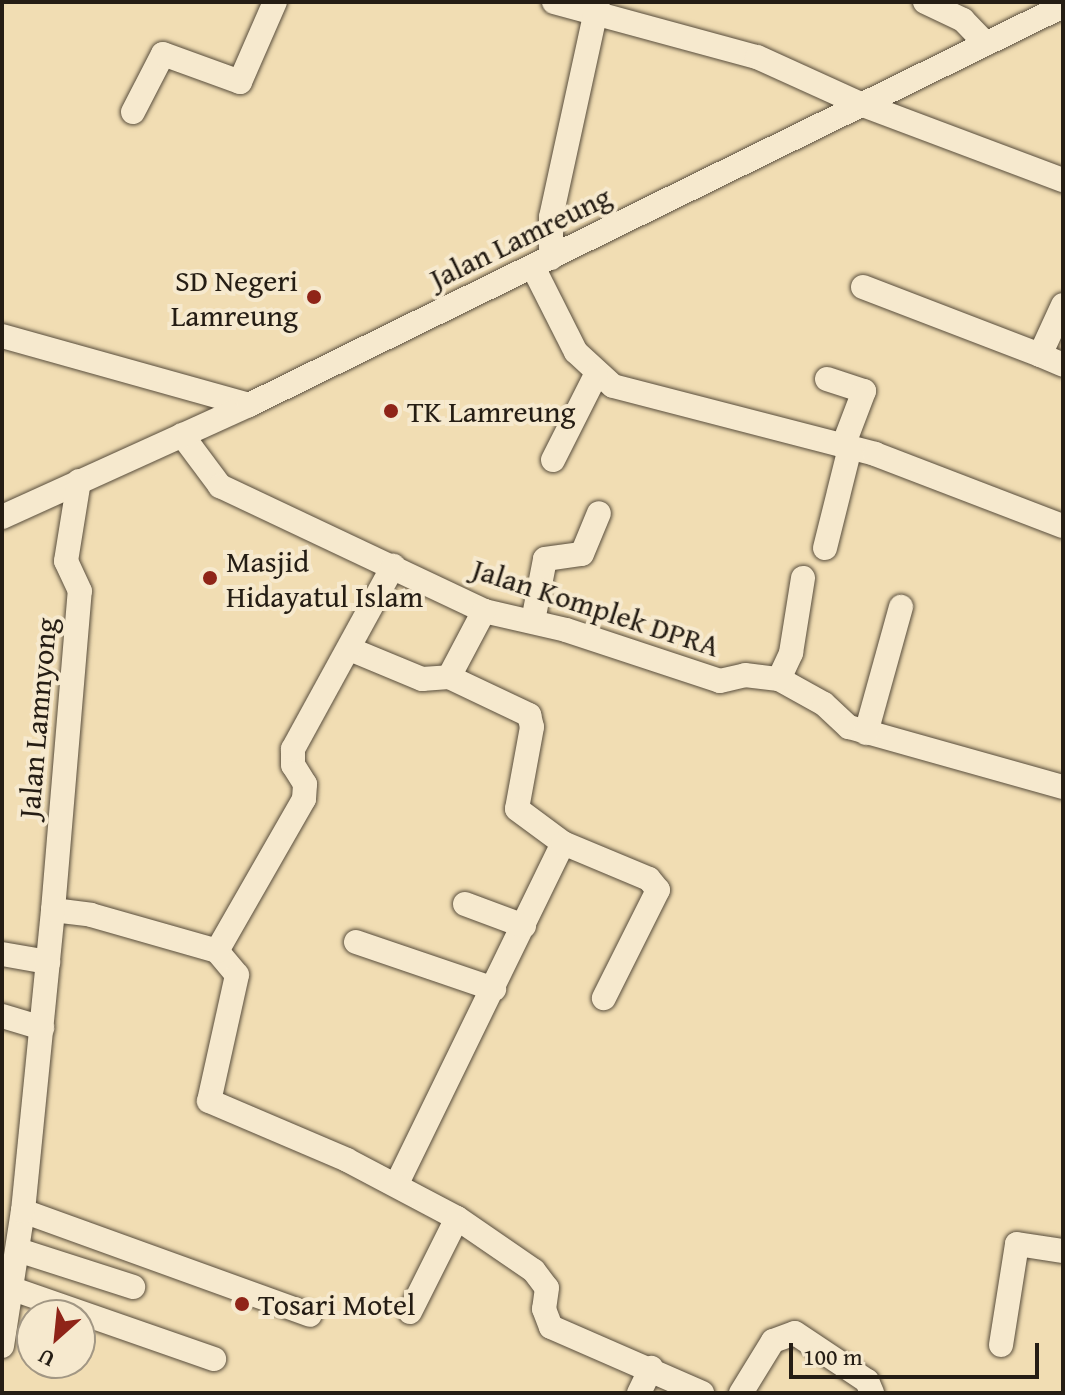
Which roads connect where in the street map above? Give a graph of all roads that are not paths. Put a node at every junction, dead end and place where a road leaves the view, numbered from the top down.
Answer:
1 (275, 2) edge
2 (554, 2) edge
3 (925, 2) edge
4 (1063, 6) edge
5 (597, 8) edge
6 (986, 44) junction
7 (863, 105) junction
8 (133, 112) dead end
9 (1063, 180) edge
10 (542, 262) junction
11 (863, 287) dead end
12 (1063, 305) edge
13 (2, 336) edge
14 (1040, 355) junction
15 (1063, 365) edge
16 (596, 375) junction
17 (827, 379) dead end
18 (249, 405) junction
19 (182, 435) junction
20 (846, 447) junction
21 (553, 460) dead end
22 (79, 481) junction
23 (599, 513) dead end
24 (2, 517) edge
25 (1063, 526) edge
26 (825, 548) dead end
27 (393, 566) junction
28 (803, 578) dead end
29 (901, 607) dead end
30 (484, 611) junction
31 (533, 621) junction
32 (352, 650) junction
33 (449, 677) junction
34 (779, 679) junction
35 (866, 733) junction
36 (1063, 787) edge
37 (563, 843) junction
38 (465, 904) dead end
39 (53, 910) junction
40 (524, 926) junction
41 (356, 942) dead end
42 (217, 951) junction
43 (2, 954) edge
44 (48, 962) junction
45 (494, 989) junction
46 (604, 998) dead end
47 (2, 1016) edge
48 (42, 1028) junction
49 (397, 1184) junction
50 (23, 1211) junction
51 (457, 1218) junction
52 (18, 1250) junction
53 (1063, 1251) edge
54 (133, 1287) dead end
55 (13, 1289) junction
56 (410, 1312) dead end
57 (310, 1315) dead end
58 (1001, 1345) dead end
59 (2, 1346) edge
60 (214, 1359) dead end
61 (651, 1368) junction
62 (639, 1393) edge
63 (702, 1393) edge
64 (741, 1393) edge
65 (872, 1393) edge

1 - 8 street
2 - 5 street
3 - 6 street
4 - 6 street, Jalan Lamreung
5 - 7 street
5 - 10 street
6 - 7 street, Jalan Lamreung
7 - 9 street
7 - 10 street, Jalan Lamreung
10 - 16 street
10 - 18 street, Jalan Lamreung
11 - 14 street
12 - 14 street
13 - 18 street
14 - 15 street
16 - 20 street
16 - 21 street
17 - 20 street
18 - 19 street, Jalan Lamreung
19 - 22 street, Jalan Lamreung
19 - 27 street, Jalan Komplek DPRA
20 - 25 street
20 - 26 street
22 - 24 street, Jalan Lamreung
22 - 39 street, Jalan Lamnyong
23 - 31 street
27 - 30 street, Jalan Komplek DPRA
27 - 32 street
28 - 34 street
29 - 35 street
30 - 31 street, Jalan Komplek DPRA
30 - 33 street
31 - 34 street, Jalan Komplek DPRA
32 - 33 street
32 - 42 street
33 - 37 street
34 - 35 street, Jalan Komplek DPRA
35 - 36 street, Jalan Komplek DPRA
37 - 40 street
37 - 46 street
38 - 40 street
39 - 42 street
39 - 44 street, Jalan Lamnyong
40 - 45 street
41 - 45 street
42 - 49 street
43 - 44 street
44 - 48 street, Jalan Lamnyong
45 - 49 street
47 - 48 street
48 - 50 street, Jalan Lamnyong
49 - 51 street
50 - 52 street, Jalan Lamnyong
50 - 57 street
51 - 56 street
51 - 61 street
52 - 54 street
52 - 55 street, Jalan Lamnyong
53 - 58 street
55 - 59 street, Jalan Lamnyong
55 - 60 street
61 - 62 street
61 - 63 street
64 - 65 street

